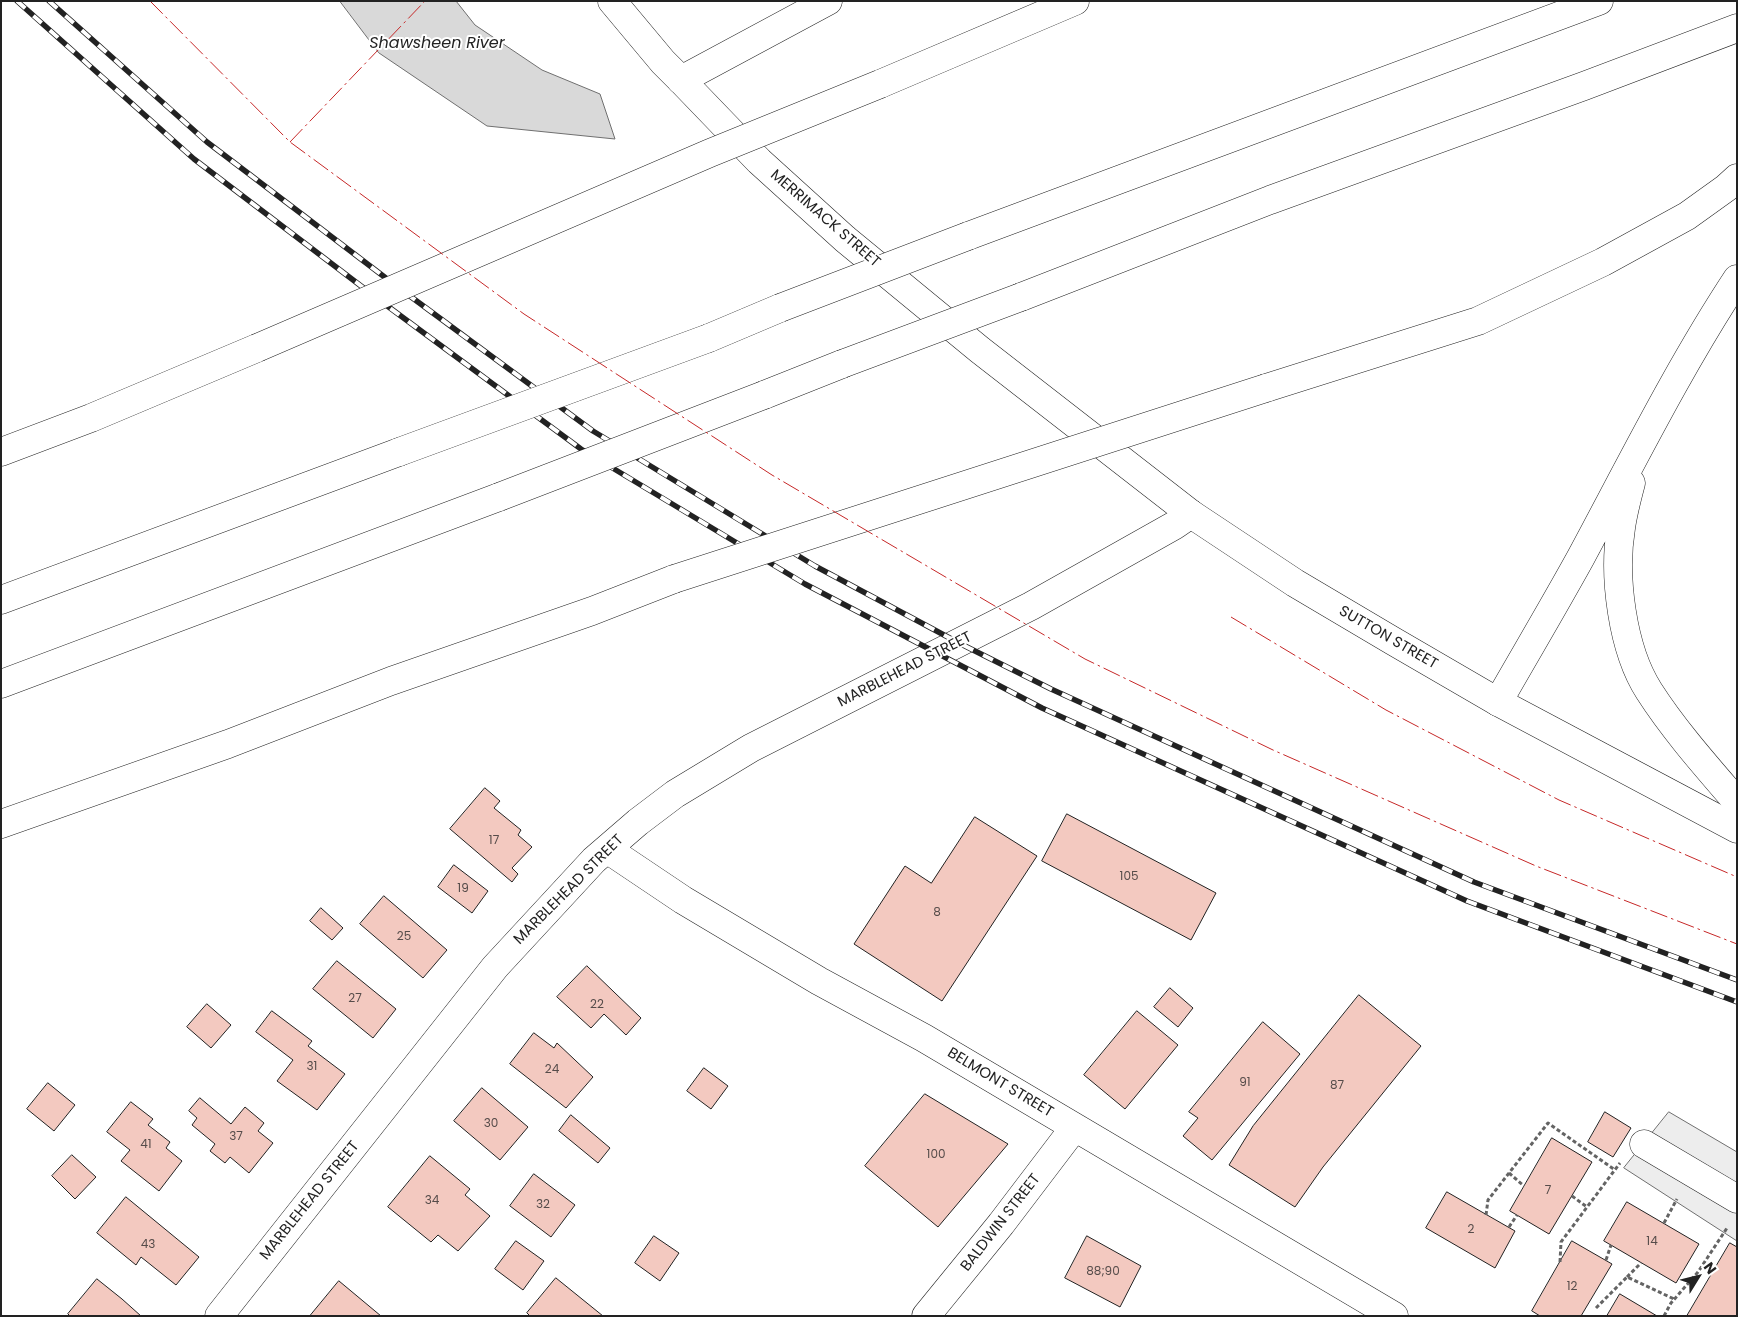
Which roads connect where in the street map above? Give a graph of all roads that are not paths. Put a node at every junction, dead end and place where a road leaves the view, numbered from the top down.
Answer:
1 (612, 1) edge
2 (828, 1) edge
3 (1075, 1) edge
4 (1599, 1) edge
5 (1737, 28) edge
6 (681, 80) junction
7 (1737, 178) edge
8 (1737, 279) edge
9 (1061, 412) joint
10 (1638, 450) junction
11 (1, 452) edge
12 (1191, 514) junction
13 (1, 600) edge
14 (1, 684) edge
15 (1498, 702) junction
16 (1737, 802) edge
17 (1, 824) edge
18 (1737, 829) edge
19 (606, 849) junction
20 (1074, 1128) junction
21 (1644, 1144) road end
22 (1737, 1199) edge
23 (219, 1316) edge
24 (926, 1316) edge
25 (1394, 1316) edge

1 - 6 main road, MERRIMACK STREET
2 - 6 main road
3 - 11 main road, bridge
4 - 13 main road, bridge
5 - 14 main road, bridge
6 - 9 main road, MERRIMACK STREET
7 - 17 main road, bridge
8 - 10 main road
9 - 12 main road, SUTTON STREET
10 - 15 main road
10 - 16 main road
12 - 15 main road, SUTTON STREET
12 - 19 main road, MARBLEHEAD STREET
15 - 18 main road, SUTTON STREET
19 - 20 main road, BELMONT STREET
19 - 23 main road, MARBLEHEAD STREET
20 - 24 main road, BALDWIN STREET
20 - 25 main road, BELMONT STREET
21 - 22 main road

